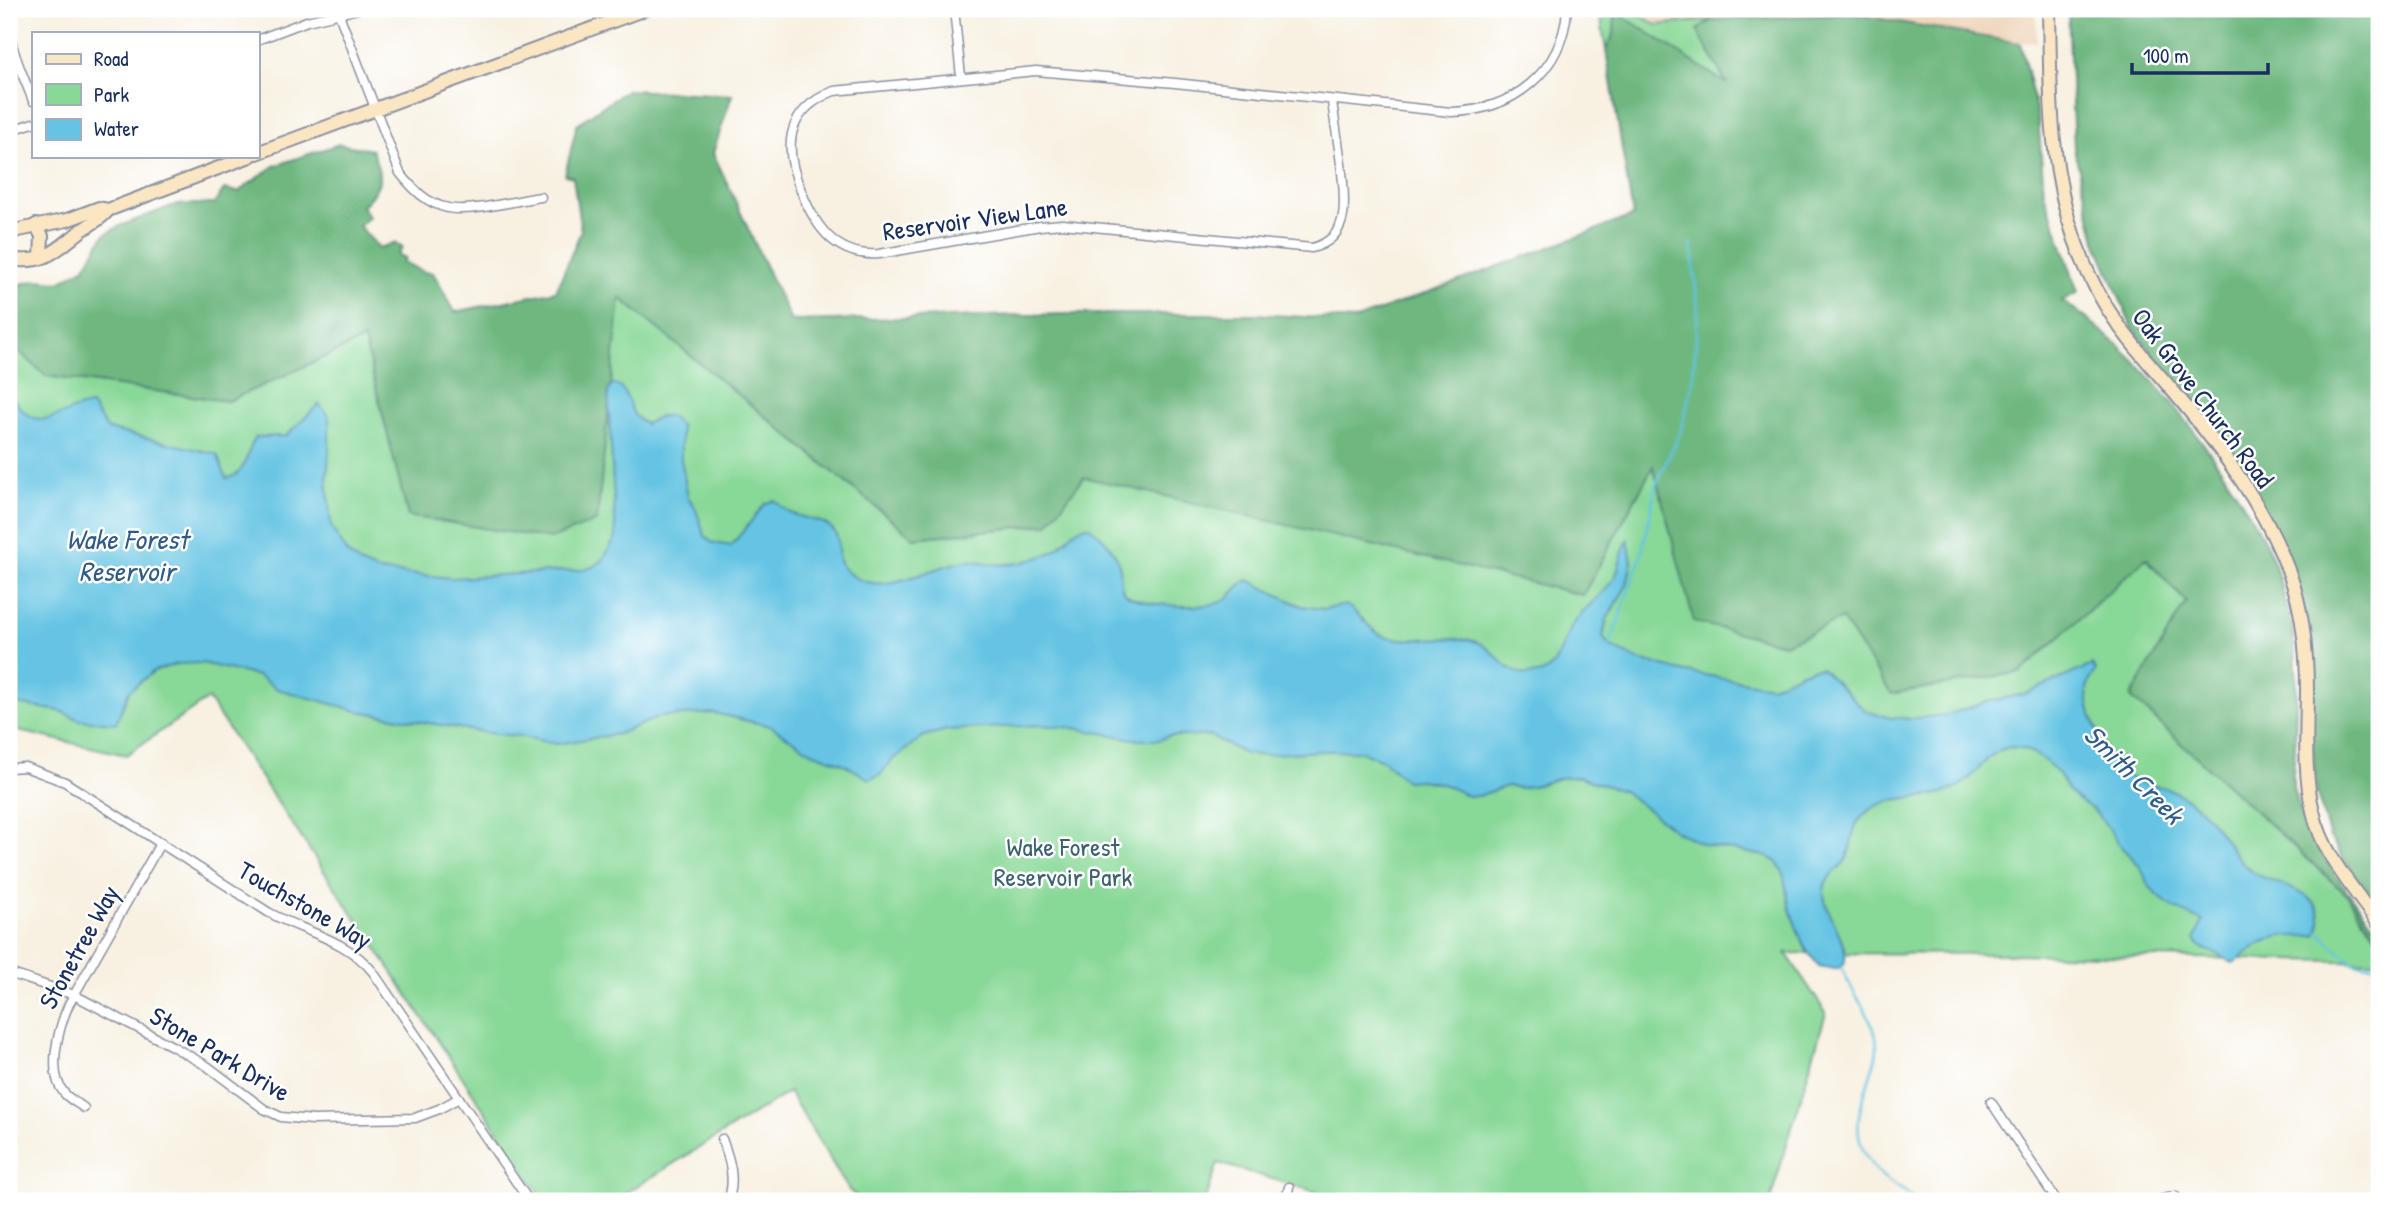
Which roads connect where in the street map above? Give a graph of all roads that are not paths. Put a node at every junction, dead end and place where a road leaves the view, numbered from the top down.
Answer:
1 (12, 9) edge
2 (358, 9) edge
3 (645, 9) edge
4 (954, 9) edge
5 (1567, 9) edge
6 (2049, 9) edge
7 (339, 12) edge
8 (259, 39) edge
9 (961, 77) junction
10 (32, 98) edge
11 (1332, 101) junction
12 (376, 109) junction
13 (32, 123) edge
14 (9, 131) edge
15 (259, 152) edge
16 (245, 158) edge
17 (541, 197) dead end
18 (108, 210) junction
19 (36, 225) junction
20 (9, 232) edge
21 (41, 257) junction
22 (9, 259) edge
23 (9, 768) edge
24 (161, 842) junction
25 (2379, 924) edge
26 (9, 973) edge
27 (74, 995) junction
28 (458, 1098) junction
29 (1991, 1102) dead end
30 (84, 1108) dead end
31 (722, 1139) dead end
32 (1289, 1187) dead end
33 (2156, 1200) edge
34 (529, 1201) edge
35 (727, 1201) edge
36 (1286, 1201) edge
37 (2057, 1201) edge
38 (2179, 1201) edge

1 - 10 street
2 - 7 street
3 - 12 main road
4 - 9 street
5 - 11 street, Reservoir View Lane
6 - 25 main road, Oak Grove Church Road
7 - 8 street
7 - 12 street
9 - 11 street, Reservoir View Lane
9 - 11 street, Reservoir View Lane
12 - 15 main road
12 - 17 street
13 - 14 street
16 - 18 main road
18 - 19 main road
18 - 21 main road
19 - 20 main road
19 - 21 main road
21 - 22 main road
23 - 24 street, Touchstone Way
24 - 27 street, Stonetree Way
24 - 28 street, Touchstone Way
26 - 27 street, Stone Park Drive
27 - 28 street, Stone Park Drive
27 - 30 street, Stonetree Way
28 - 34 street, Touchstone Way
29 - 37 street
31 - 35 street
32 - 36 street
33 - 38 street

